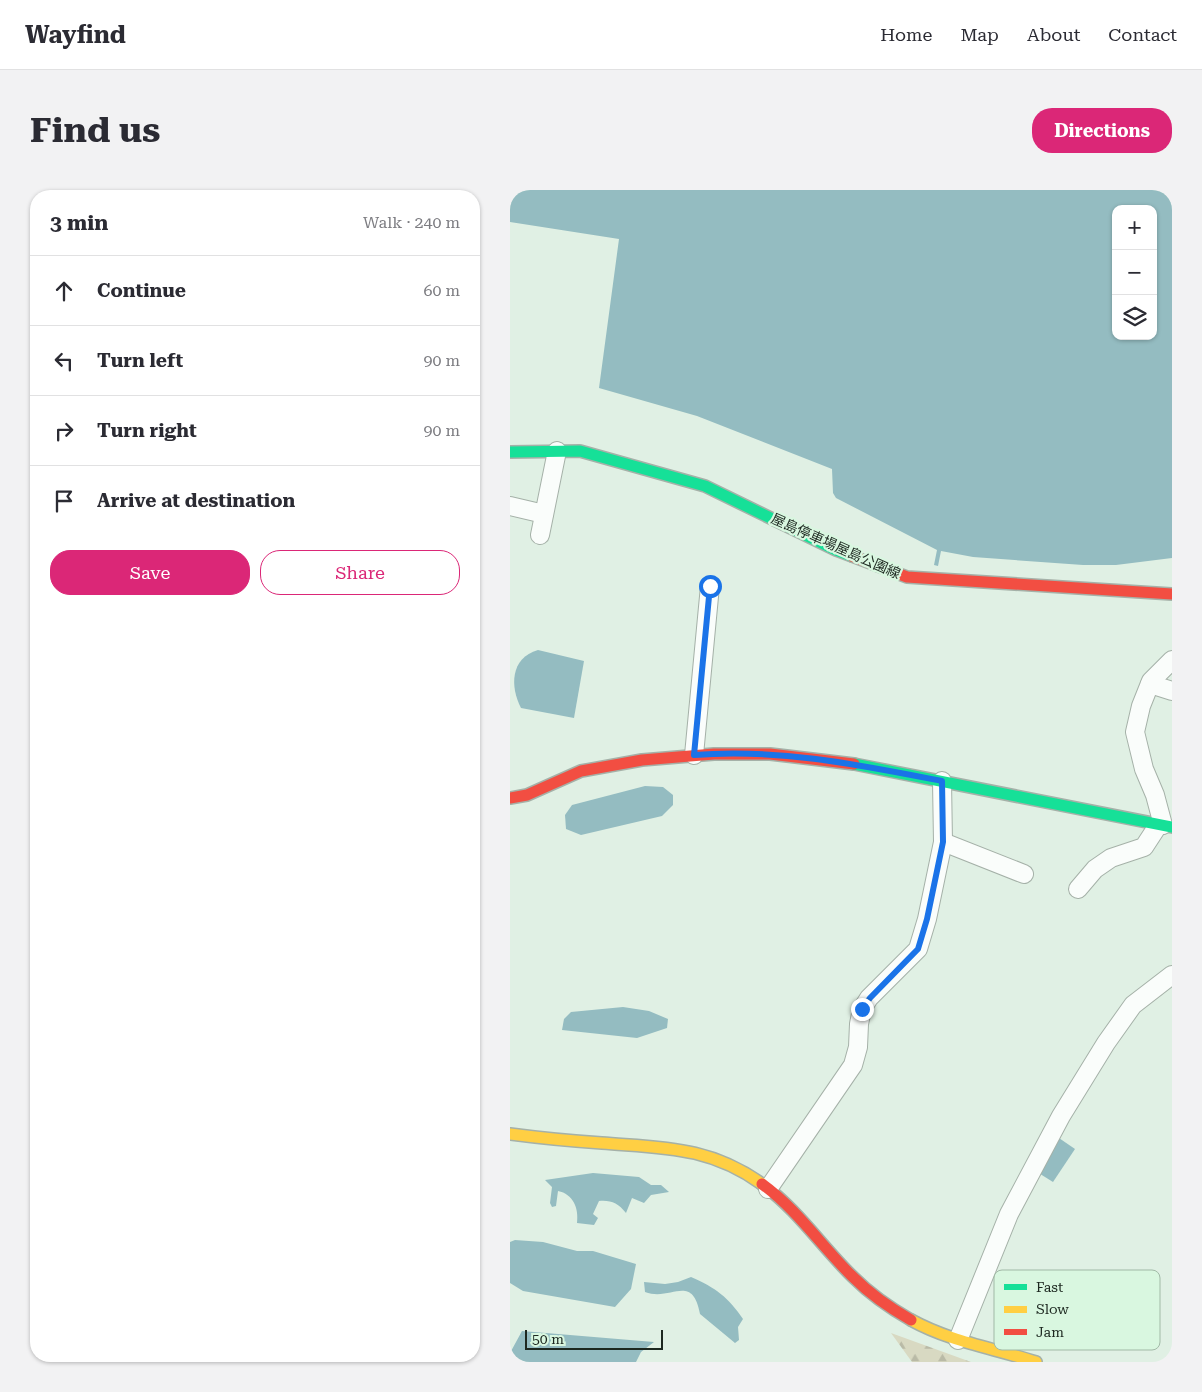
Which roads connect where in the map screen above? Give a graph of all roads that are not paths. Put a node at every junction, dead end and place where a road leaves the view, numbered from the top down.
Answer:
1 (557, 451) junction
2 (510, 452) edge
3 (510, 506) edge
4 (544, 514) junction
5 (540, 535) dead end
6 (710, 586) dead end
7 (1172, 594) edge
8 (1172, 660) edge
9 (1150, 684) junction
10 (1172, 691) edge
11 (694, 755) junction
12 (942, 781) junction
13 (510, 798) edge
14 (1165, 825) edge
15 (943, 842) junction
16 (1024, 874) dead end
17 (1078, 889) dead end
18 (1172, 975) edge
19 (510, 1134) edge
20 (768, 1189) junction
21 (958, 1340) junction
22 (994, 1349) edge
23 (997, 1350) edge
24 (1036, 1362) edge

1 - 2 street, 屋島停車場屋島公園線
1 - 4 street
1 - 7 street, 屋島停車場屋島公園線
3 - 4 street
4 - 5 street
6 - 11 street
8 - 9 street
9 - 10 street
9 - 14 street
11 - 12 street
11 - 13 street
12 - 14 street
12 - 15 street
14 - 17 street
15 - 16 street
15 - 20 street
18 - 21 street
19 - 20 street
20 - 21 street
21 - 22 street
23 - 24 street

